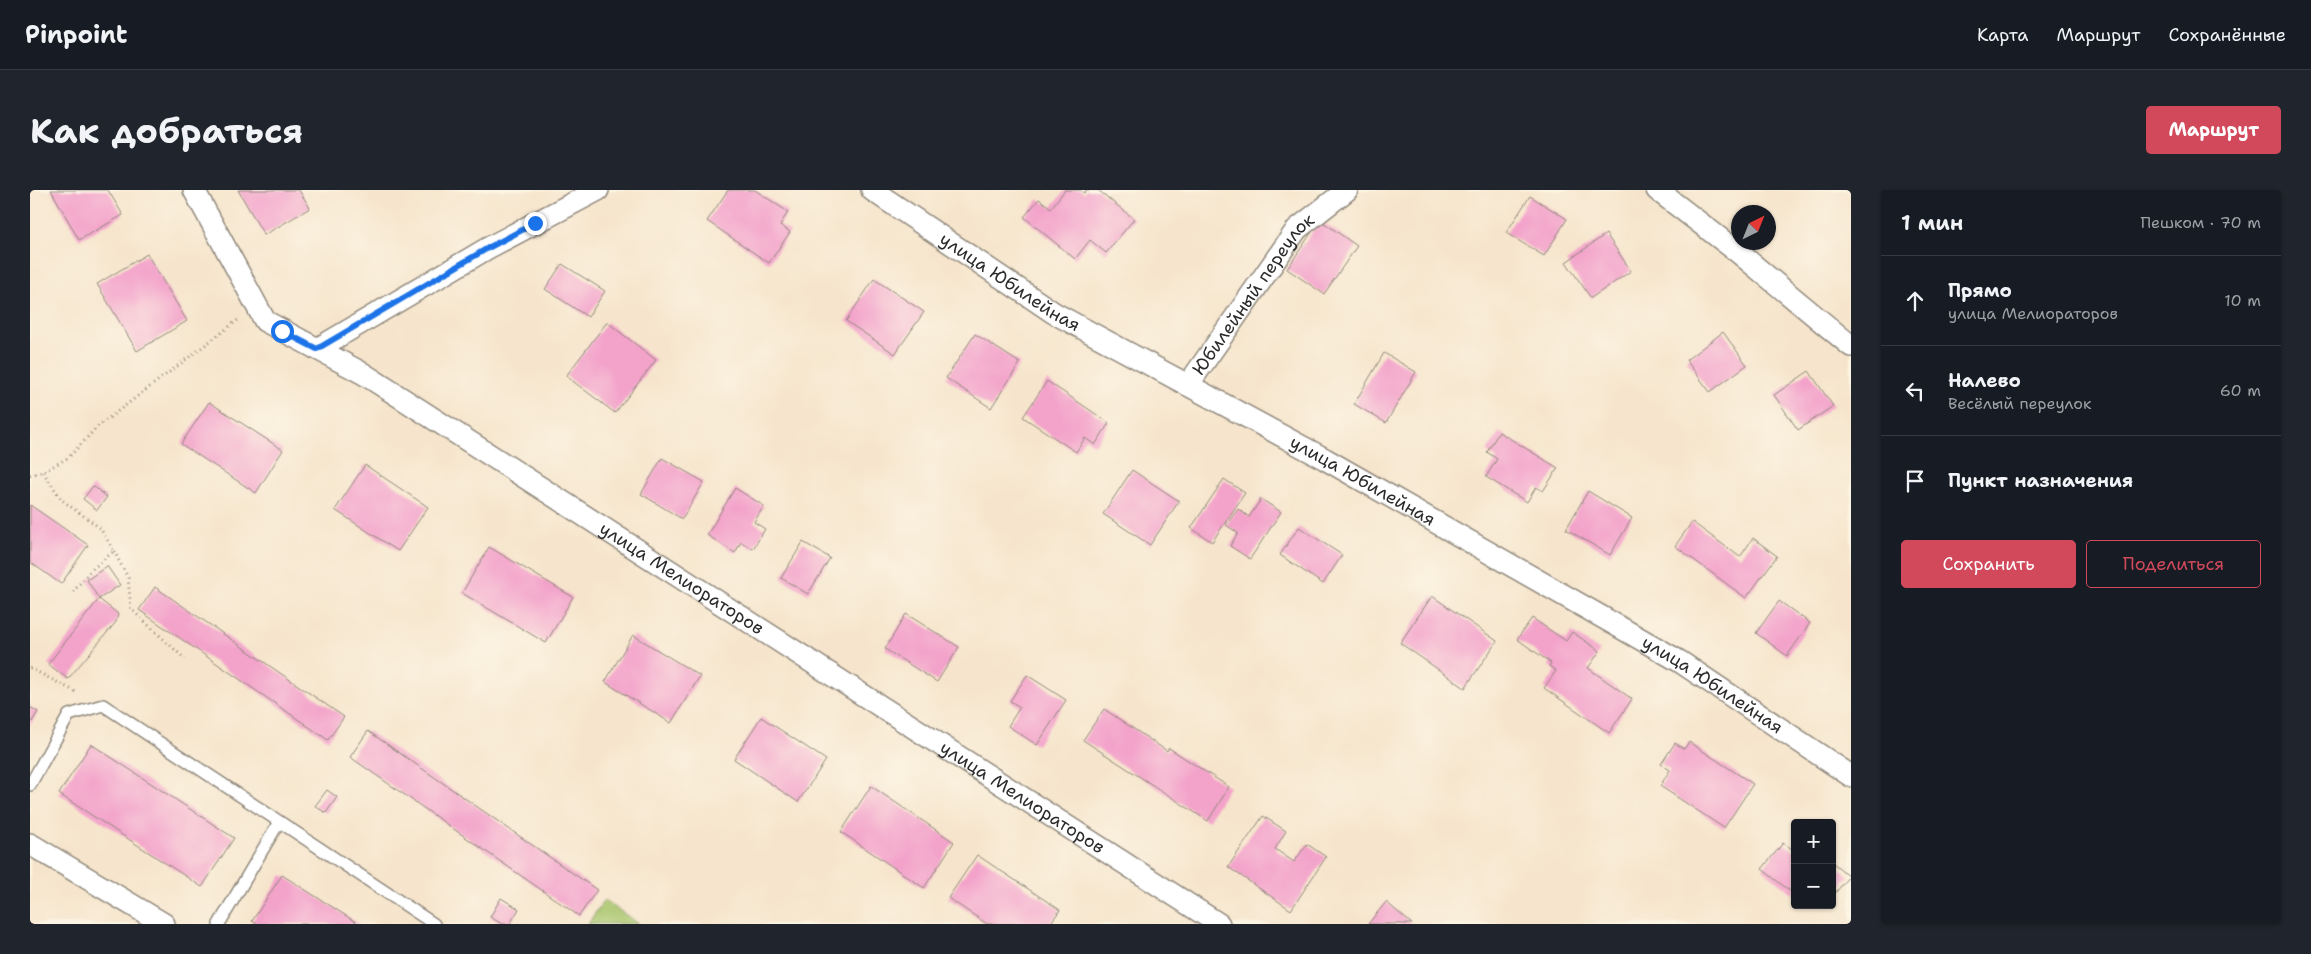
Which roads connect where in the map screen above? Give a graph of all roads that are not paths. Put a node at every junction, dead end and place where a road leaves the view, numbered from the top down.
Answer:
1 (194, 190) edge
2 (598, 190) edge
3 (872, 190) edge
4 (1347, 190) edge
5 (1658, 190) edge
6 (1851, 346) edge
7 (317, 349) junction
8 (1188, 385) junction
9 (1851, 776) edge
10 (30, 785) edge
11 (280, 822) junction
12 (30, 844) edge
13 (164, 924) edge
14 (219, 924) edge
15 (434, 924) edge
16 (1220, 924) edge

1 - 7 street, улица Мелиораторов
2 - 7 street
3 - 8 street, улица Юбилейная
4 - 8 street, Юбилейный переулок
5 - 6 street
7 - 16 street, улица Мелиораторов
8 - 9 street, улица Юбилейная
10 - 11 lane
11 - 14 lane
11 - 15 lane
12 - 13 street

